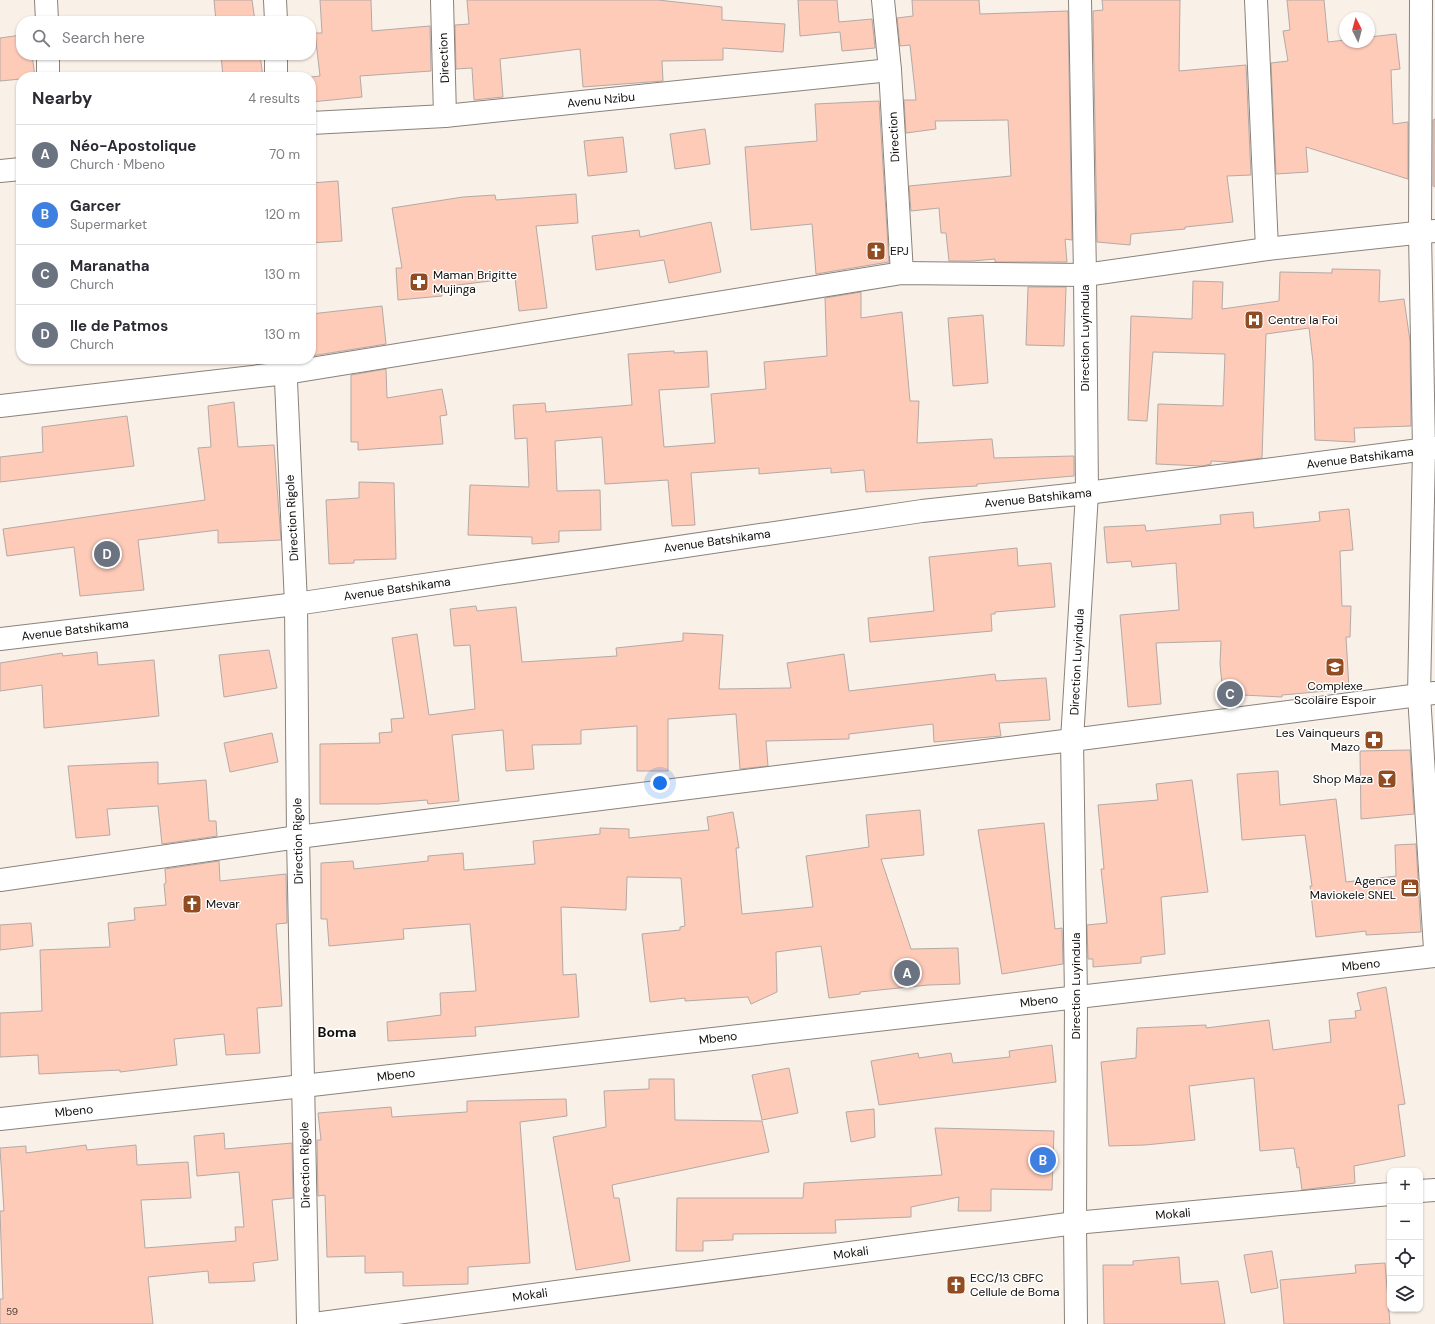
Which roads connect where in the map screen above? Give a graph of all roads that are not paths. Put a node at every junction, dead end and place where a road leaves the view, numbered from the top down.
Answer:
1 (46, 0) edge
2 (275, 0) edge
3 (442, 0) edge
4 (883, 0) edge
5 (1080, 0) edge
6 (1256, 0) edge
7 (1421, 0) edge
8 (47, 16) edge
9 (276, 16) edge
10 (48, 60) edge
11 (276, 60) edge
12 (890, 70) junction
13 (48, 72) edge
14 (276, 72) edge
15 (446, 116) junction
16 (316, 123) edge
17 (16, 169) edge
18 (0, 171) edge
19 (1427, 232) edge
20 (1267, 249) junction
21 (902, 273) junction
22 (1085, 275) junction
23 (316, 361) edge
24 (299, 364) edge
25 (286, 366) edge
26 (0, 406) edge
27 (1430, 449) edge
28 (1086, 493) junction
29 (296, 604) junction
30 (0, 639) edge
31 (1427, 694) edge
32 (1072, 740) junction
33 (298, 837) junction
34 (0, 880) edge
35 (1435, 949) edge
36 (1435, 956) edge
37 (1076, 997) junction
38 (303, 1086) junction
39 (0, 1119) edge
40 (1435, 1190) edge
41 (1423, 1191) edge
42 (1387, 1194) edge
43 (1075, 1223) junction
44 (308, 1324) edge
45 (314, 1324) edge
46 (1076, 1324) edge

1 - 8 street
2 - 9 street
3 - 15 street, Direction
4 - 12 street, Direction
5 - 22 street, Direction Luyindula
6 - 20 street
7 - 19 street
10 - 13 street
11 - 14 street
12 - 15 street, Avenu Nzibu
12 - 21 street, Direction
15 - 16 street, Avenu Nzibu
17 - 18 street
19 - 20 street
19 - 27 street
20 - 22 street
21 - 22 street
21 - 23 street
22 - 28 street, Direction Luyindula
24 - 25 street
25 - 26 street
25 - 29 street, Direction Rigole
27 - 28 street, Avenue Batshikama
27 - 31 street
28 - 29 street, Avenue Batshikama
28 - 32 street, Direction Luyindula
29 - 30 street, Avenue Batshikama
29 - 33 street, Direction Rigole
31 - 32 street
31 - 35 street
32 - 33 street
32 - 37 street, Direction Luyindula
33 - 34 street
33 - 38 street, Direction Rigole
36 - 37 street, Mbeno
37 - 38 street, Mbeno
37 - 43 street, Direction Luyindula
38 - 39 street, Mbeno
38 - 44 street, Direction Rigole
40 - 41 street
42 - 43 street, Mokali
43 - 45 street, Mokali
43 - 46 street, Direction Luyindula

